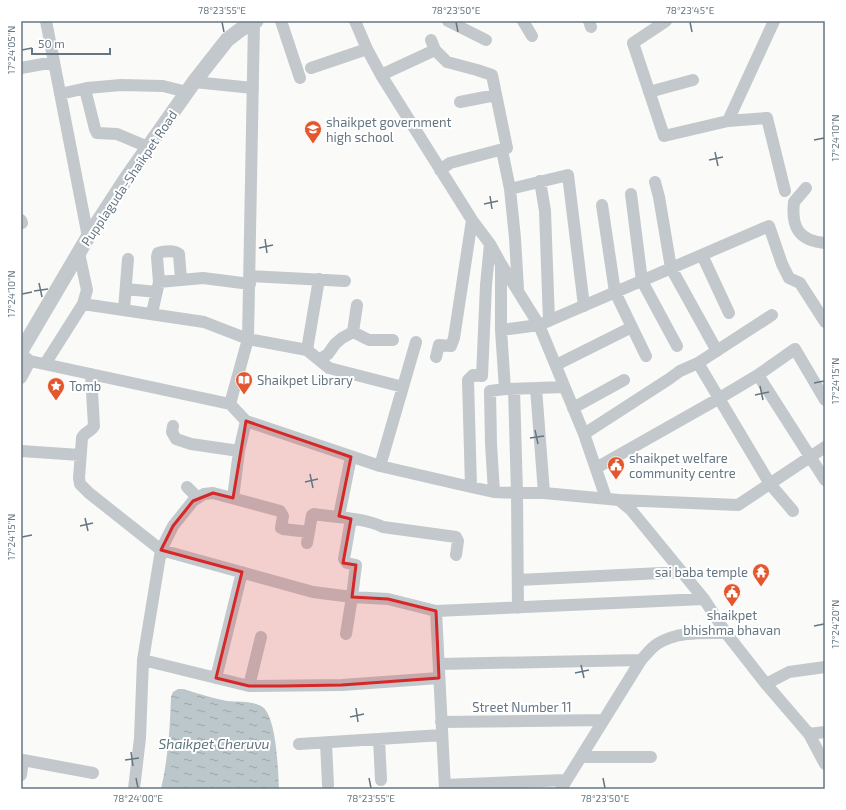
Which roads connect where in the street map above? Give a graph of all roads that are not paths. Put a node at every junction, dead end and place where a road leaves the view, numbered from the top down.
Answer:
1 (46, 21) edge
2 (282, 21) edge
3 (355, 21) edge
4 (448, 21) edge
5 (523, 21) edge
6 (666, 21) edge
7 (774, 21) edge
8 (255, 22) edge
9 (532, 36) dead end
10 (486, 40) dead end
11 (367, 49) junction
12 (54, 62) junction
13 (21, 68) edge
14 (311, 68) dead end
15 (381, 75) junction
16 (300, 78) dead end
17 (693, 80) dead end
18 (191, 87) junction
19 (253, 88) junction
20 (85, 89) junction
21 (649, 92) junction
22 (60, 94) junction
23 (496, 95) junction
24 (460, 102) dead end
25 (728, 121) junction
26 (148, 148) junction
27 (502, 150) junction
28 (440, 170) junction
29 (540, 181) junction
30 (655, 182) dead end
31 (806, 188) dead end
32 (510, 189) junction
33 (785, 191) dead end
34 (631, 194) dead end
35 (602, 205) dead end
36 (472, 220) junction
37 (88, 237) junction
38 (825, 243) edge
39 (490, 244) junction
40 (79, 253) junction
41 (702, 255) junction
42 (128, 259) dead end
43 (501, 264) junction
44 (672, 268) junction
45 (181, 279) junction
46 (319, 279) junction
47 (250, 280) junction
48 (345, 281) dead end
49 (642, 281) junction
50 (158, 287) junction
51 (126, 289) junction
52 (518, 291) junction
53 (615, 292) junction
54 (84, 304) junction
55 (357, 305) dead end
56 (584, 306) junction
57 (124, 309) junction
58 (152, 313) junction
59 (729, 313) dead end
60 (772, 316) dead end
61 (825, 322) edge
62 (544, 323) junction
63 (632, 327) junction
64 (501, 330) junction
65 (353, 332) junction
66 (248, 339) junction
67 (393, 340) dead end
68 (416, 342) dead end
69 (677, 346) dead end
70 (307, 350) junction
71 (717, 351) junction
72 (24, 355) edge
73 (646, 356) dead end
74 (436, 357) dead end
75 (320, 359) junction
76 (698, 363) junction
77 (45, 364) junction
78 (556, 366) junction
79 (92, 374) junction
80 (758, 375) junction
81 (21, 378) edge
82 (624, 380) dead end
83 (403, 387) junction
84 (564, 387) junction
85 (536, 388) junction
86 (509, 389) junction
87 (718, 399) junction
88 (825, 400) edge
89 (230, 404) junction
90 (573, 408) junction
91 (246, 421) junction
92 (173, 426) dead end
93 (584, 434) junction
94 (825, 447) edge
95 (21, 451) edge
96 (239, 451) junction
97 (80, 455) junction
98 (351, 457) junction
99 (810, 457) junction
100 (380, 466) junction
101 (596, 468) junction
102 (825, 480) edge
103 (770, 484) junction
104 (187, 487) dead end
105 (471, 487) junction
106 (494, 492) junction
107 (544, 492) junction
108 (517, 493) junction
109 (198, 498) junction
110 (233, 498) junction
111 (606, 498) junction
112 (619, 500) junction
113 (793, 511) dead end
114 (345, 518) junction
115 (161, 550) junction
116 (456, 556) dead end
117 (242, 572) junction
118 (682, 572) junction
119 (518, 580) junction
120 (352, 597) junction
121 (704, 599) junction
122 (518, 608) junction
123 (436, 611) junction
124 (726, 633) junction
125 (346, 634) dead end
126 (261, 637) dead end
127 (143, 660) junction
128 (641, 660) junction
129 (439, 664) junction
130 (825, 667) edge
131 (216, 678) junction
132 (439, 678) junction
133 (766, 684) junction
134 (249, 686) junction
135 (603, 720) junction
136 (441, 722) junction
137 (825, 732) edge
138 (809, 734) junction
139 (442, 735) junction
140 (379, 739) junction
141 (326, 743) junction
142 (299, 744) dead end
143 (582, 757) junction
144 (651, 757) dead end
145 (825, 764) edge
146 (93, 773) dead end
147 (21, 775) edge
148 (381, 780) dead end
149 (328, 785) dead end
150 (563, 785) edge
151 (445, 787) edge
152 (134, 789) edge

1 - 12 street
2 - 16 street
3 - 11 street
4 - 10 street
5 - 9 street
6 - 21 street
7 - 25 street
8 - 18 street, Pupplaguda-Shaikpet Road
8 - 19 street
11 - 14 street
11 - 15 street
12 - 13 street
12 - 22 street
15 - 23 street
15 - 28 street
17 - 21 street
18 - 19 street
18 - 20 street
18 - 26 street, Pupplaguda-Shaikpet Road
19 - 47 street
20 - 22 street
20 - 26 street
21 - 25 street
22 - 37 street
23 - 24 street
23 - 27 street
25 - 33 street
26 - 37 street, Pupplaguda-Shaikpet Road
27 - 28 street
27 - 32 street
28 - 36 street
29 - 32 street
29 - 56 street
29 - 62 street
30 - 44 street
31 - 38 street
32 - 52 street
34 - 49 street
35 - 53 street
36 - 39 street
36 - 74 street
37 - 40 street, Pupplaguda-Shaikpet Road
39 - 43 street
39 - 105 street
40 - 54 street
40 - 72 street, Pupplaguda-Shaikpet Road
41 - 44 street
41 - 59 street
41 - 61 street
42 - 51 street
43 - 52 street
43 - 64 street
44 - 49 street
44 - 71 street
45 - 47 street
45 - 50 street
45 - 50 street
46 - 47 street
46 - 48 street
46 - 70 street
47 - 66 street
49 - 53 street
49 - 69 street
50 - 51 street
50 - 58 street
51 - 57 street
52 - 62 street
53 - 56 street
53 - 63 street
54 - 57 street
54 - 77 street
55 - 65 street
56 - 62 street
57 - 58 street
58 - 66 street
60 - 71 street
62 - 64 street
62 - 78 street
63 - 73 street
63 - 78 street
64 - 86 street
65 - 67 street
65 - 75 street
66 - 70 street
66 - 89 street
68 - 83 street
70 - 75 street
71 - 76 street
72 - 77 street
72 - 81 street
75 - 83 street
76 - 87 street
76 - 93 street
77 - 79 street
78 - 84 street
79 - 89 street
79 - 97 street
80 - 87 street
80 - 88 street
80 - 99 street
82 - 90 street
83 - 100 street
84 - 85 street
84 - 90 street
85 - 86 street
85 - 107 street
86 - 106 street
86 - 108 street
87 - 101 street
87 - 103 street
89 - 91 street
90 - 93 street
91 - 96 street
91 - 98 street
92 - 96 street
93 - 101 street
94 - 99 street
95 - 97 street
96 - 110 street
97 - 115 street
98 - 100 street
98 - 114 street
99 - 102 street
99 - 103 street
100 - 105 street
101 - 111 street
103 - 112 street
103 - 113 street
104 - 109 street
105 - 106 street
106 - 108 street
107 - 108 street
107 - 111 street
108 - 119 street
109 - 110 street
109 - 115 street
110 - 114 street
111 - 112 street
112 - 118 street
114 - 116 street
114 - 120 street
115 - 117 street
115 - 127 street
117 - 120 street
117 - 131 street
118 - 119 street
118 - 121 street
119 - 122 street
120 - 123 street
120 - 125 street
121 - 122 street
121 - 124 street
122 - 123 street
123 - 129 street
124 - 128 street
124 - 133 street
126 - 134 street
127 - 131 street
127 - 152 street
128 - 129 street
128 - 135 street
129 - 132 street
130 - 133 street
131 - 134 street
132 - 134 street
132 - 136 street
133 - 138 street
135 - 136 street, Street Number 11
135 - 143 street
136 - 139 street
137 - 138 street
138 - 145 street
139 - 140 street
139 - 151 street
140 - 141 street
140 - 148 street
141 - 142 street
141 - 149 street
143 - 144 street
143 - 150 street
146 - 147 street
150 - 151 street

